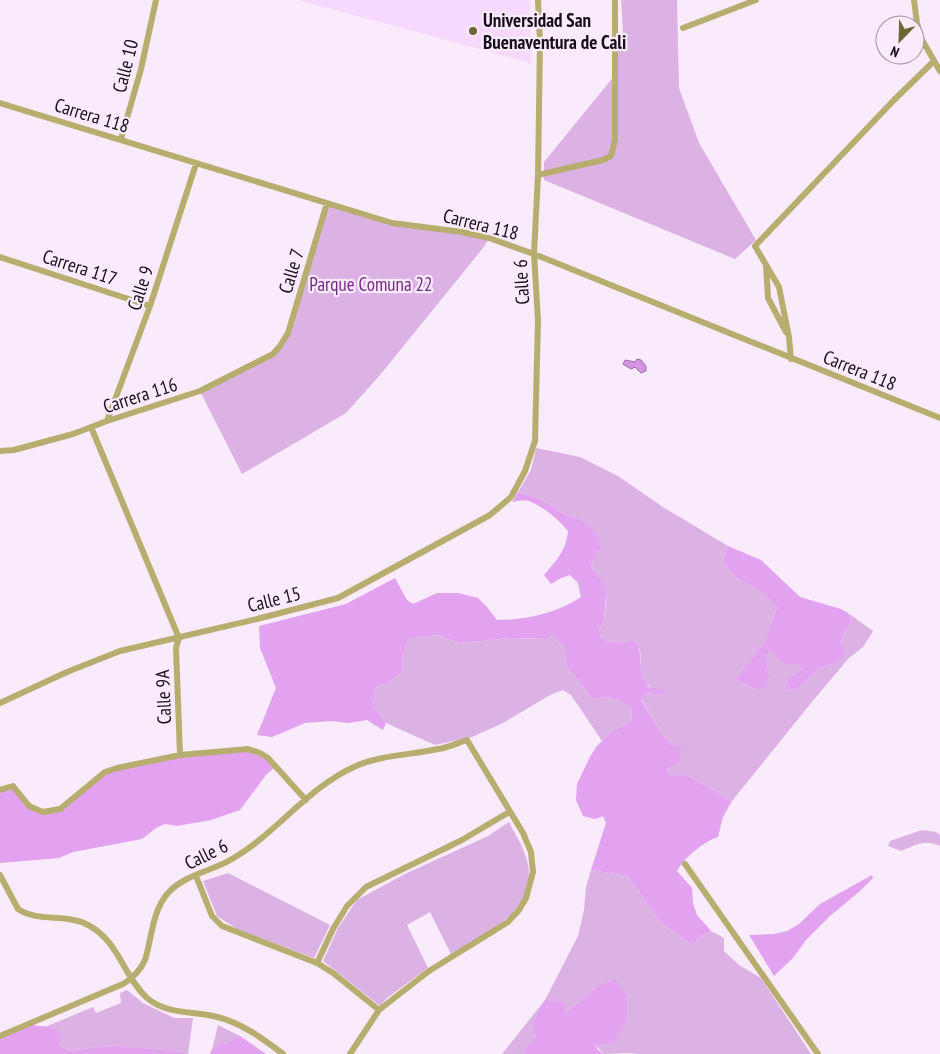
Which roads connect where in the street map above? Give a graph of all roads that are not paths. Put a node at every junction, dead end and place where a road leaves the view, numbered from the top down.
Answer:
1 (156, 0) edge
2 (538, 0) edge
3 (615, 0) edge
4 (756, 0) edge
5 (914, 0) edge
6 (683, 28) dead end
7 (934, 61) junction
8 (940, 71) edge
9 (0, 103) edge
10 (121, 139) junction
11 (196, 164) junction
12 (538, 175) junction
13 (327, 203) junction
14 (534, 254) junction
15 (0, 258) edge
16 (766, 263) junction
17 (150, 306) junction
18 (789, 337) junction
19 (280, 346) joint
20 (791, 358) junction
21 (940, 418) edge
22 (107, 421) junction
23 (91, 427) junction
24 (0, 451) edge
25 (525, 471) joint
26 (179, 638) junction
27 (0, 703) edge
28 (180, 755) junction
29 (0, 790) edge
30 (306, 800) junction
31 (509, 812) junction
32 (685, 864) dead end
33 (0, 875) edge
34 (196, 876) junction
35 (317, 963) junction
36 (131, 979) junction
37 (379, 1010) junction
38 (0, 1036) edge
39 (283, 1054) edge
40 (350, 1054) edge
41 (818, 1054) edge

1 - 10 street, Calle 10
2 - 12 street, Calle 6
3 - 12 street
4 - 6 street
5 - 7 street
7 - 8 street
7 - 16 street
9 - 10 street, Carrera 118
10 - 11 street, Carrera 118
11 - 13 street, Carrera 118
11 - 17 street, Calle 9
12 - 14 street, Calle 6
13 - 14 street, Carrera 118
13 - 19 street, Calle 7
14 - 20 street, Carrera 118
14 - 25 street, Calle 6
15 - 17 street, Carrera 117
16 - 18 street
16 - 18 street
17 - 22 street, Calle 9
18 - 20 street
19 - 22 street, Carrera 116
20 - 21 street, Carrera 118
22 - 23 street, Carrera 116
23 - 24 street, Carrera 116
23 - 26 street
25 - 26 street, Calle 15
26 - 27 street, Calle 15
26 - 28 street, Calle 9A
28 - 29 street
28 - 30 street
30 - 31 street, Calle 6
30 - 34 street, Calle 6
31 - 35 street
31 - 37 street
32 - 41 street
33 - 36 street
34 - 35 street
34 - 36 street, Calle 6
35 - 37 street
36 - 38 street, Calle 6
36 - 39 street
37 - 40 street

